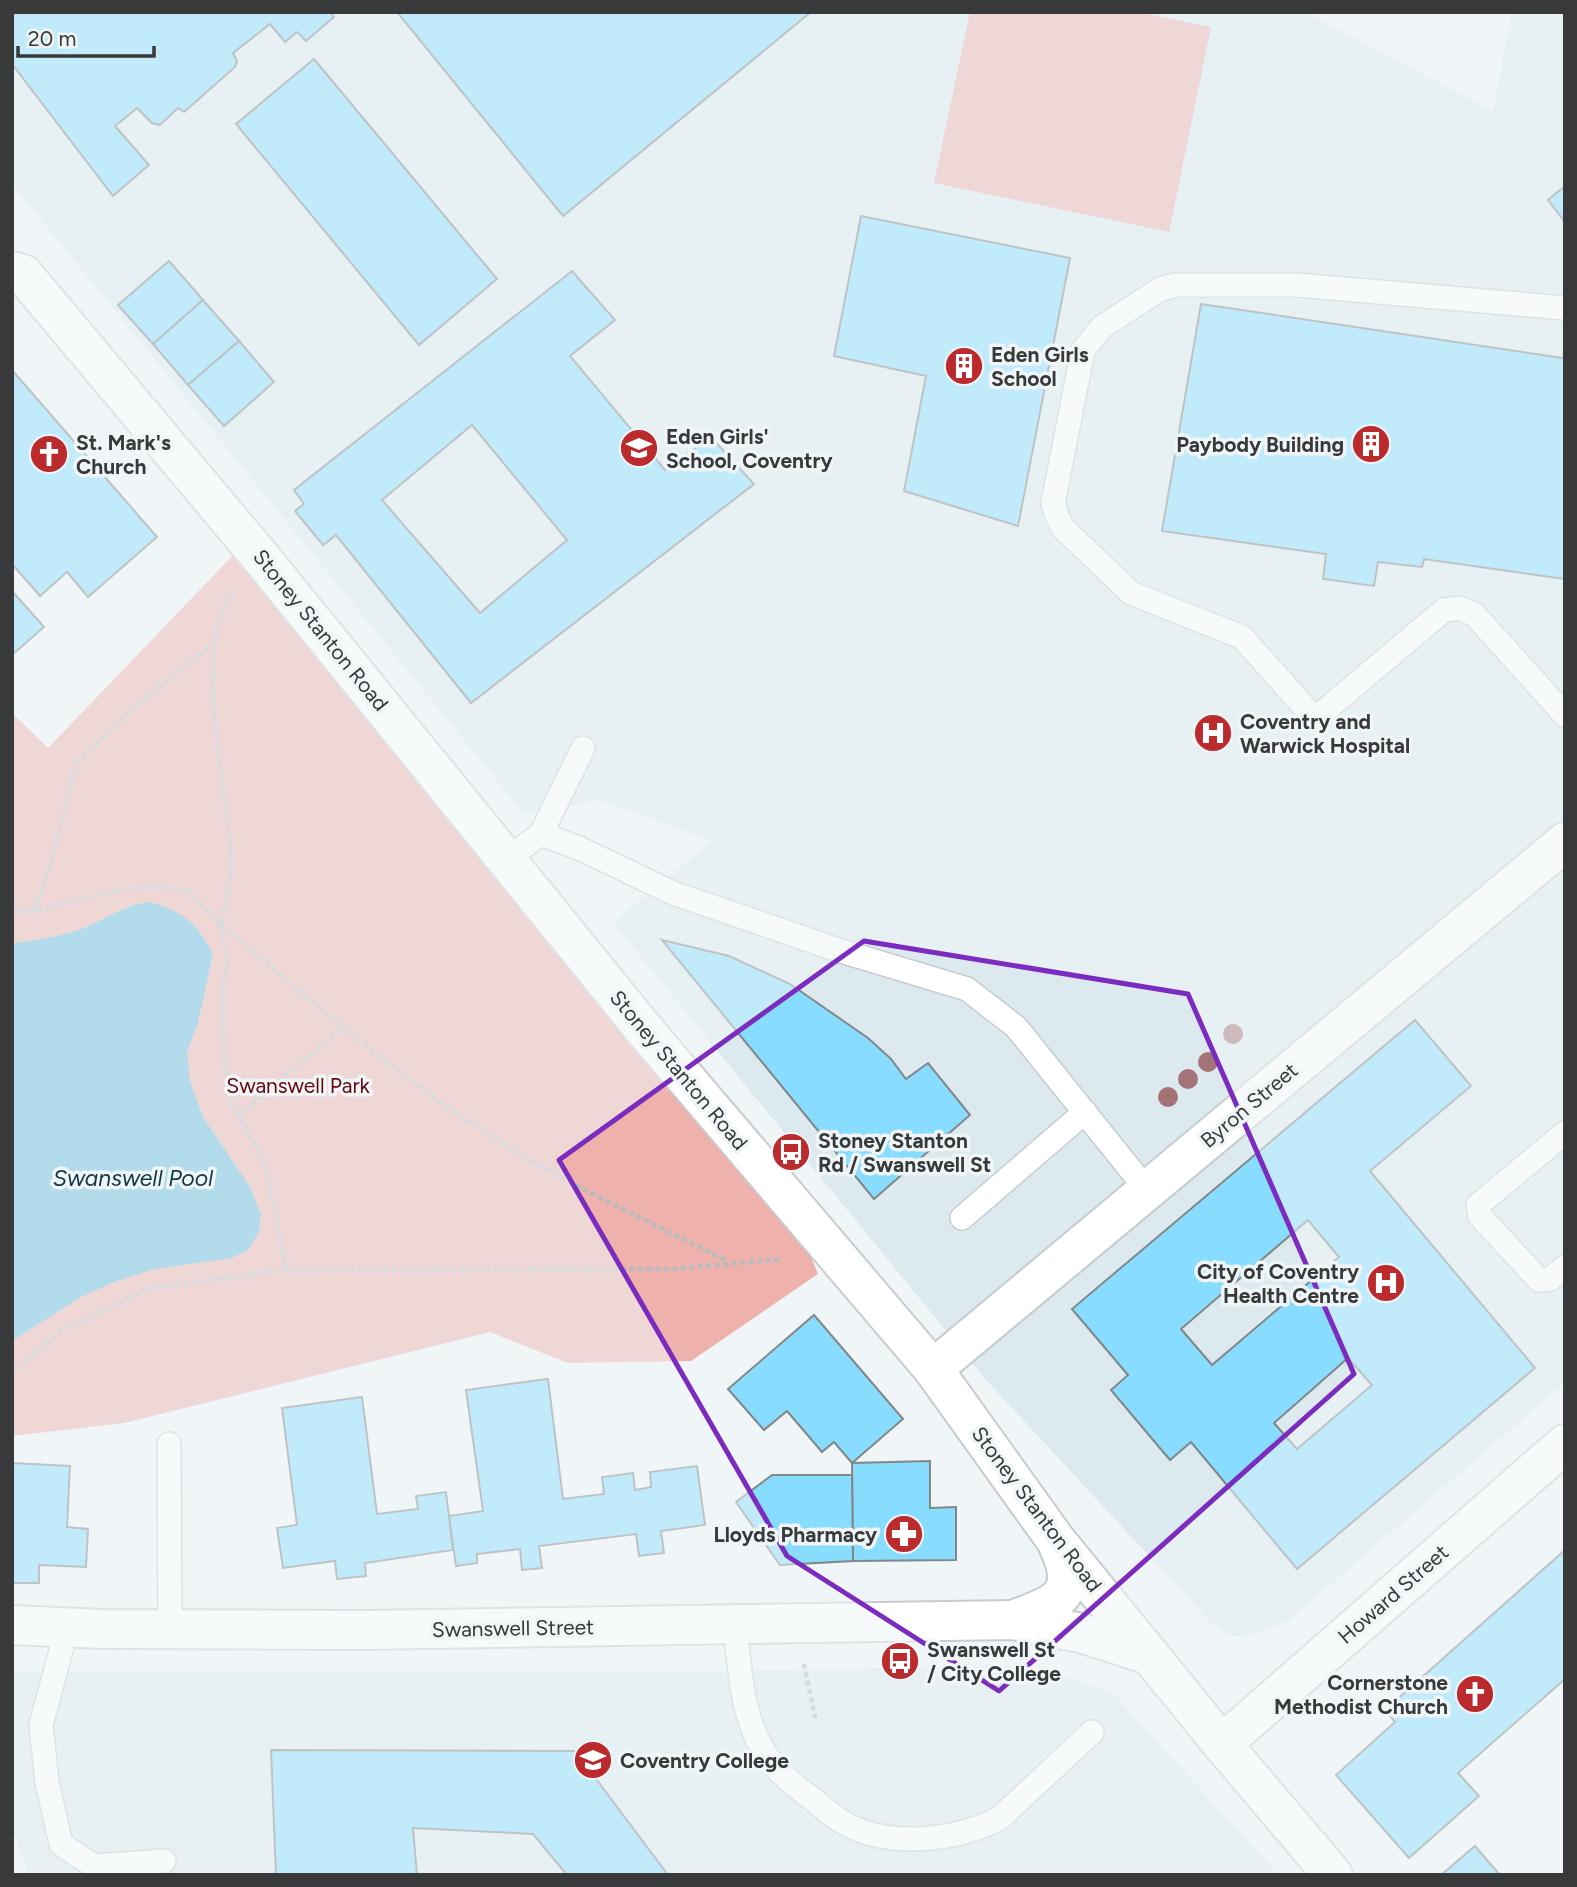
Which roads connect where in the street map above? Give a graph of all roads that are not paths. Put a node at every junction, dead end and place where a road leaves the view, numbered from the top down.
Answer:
1 (14, 268) edge
2 (1565, 308) edge
3 (1565, 715) edge
4 (583, 748) dead end
5 (541, 834) junction
6 (1565, 842) edge
7 (508, 858) junction
8 (1085, 1112) junction
9 (1565, 1133) edge
10 (1147, 1190) junction
11 (962, 1218) dead end
12 (1565, 1267) edge
13 (933, 1369) junction
14 (169, 1444) dead end
15 (1565, 1444) edge
16 (1055, 1539) junction
17 (1013, 1620) junction
18 (12, 1625) edge
19 (735, 1626) junction
20 (67, 1628) junction
21 (170, 1629) junction
22 (1149, 1654) junction
23 (1092, 1732) dead end
24 (1222, 1744) junction
25 (164, 1861) dead end
26 (1334, 1875) edge

1 - 7 main road, Stoney Stanton Road
2 - 3 lane
4 - 5 lane
5 - 7 lane
5 - 8 lane
6 - 10 main road, Byron Street
7 - 13 main road, Stoney Stanton Road
8 - 10 lane
8 - 11 lane
9 - 12 lane
10 - 13 main road, Byron Street
13 - 16 main road, Stoney Stanton Road
14 - 21 lane
15 - 24 main road, Howard Street
16 - 17 main road, Swanswell Street
16 - 22 main road, Stoney Stanton Road
17 - 19 main road, Swanswell Street
17 - 22 main road, Swanswell Street
18 - 20 main road, Swanswell Street
19 - 21 main road, Swanswell Street
19 - 23 lane
20 - 21 main road, Swanswell Street
20 - 25 lane
22 - 24 main road, Stoney Stanton Road
24 - 26 main road, Stoney Stanton Road

